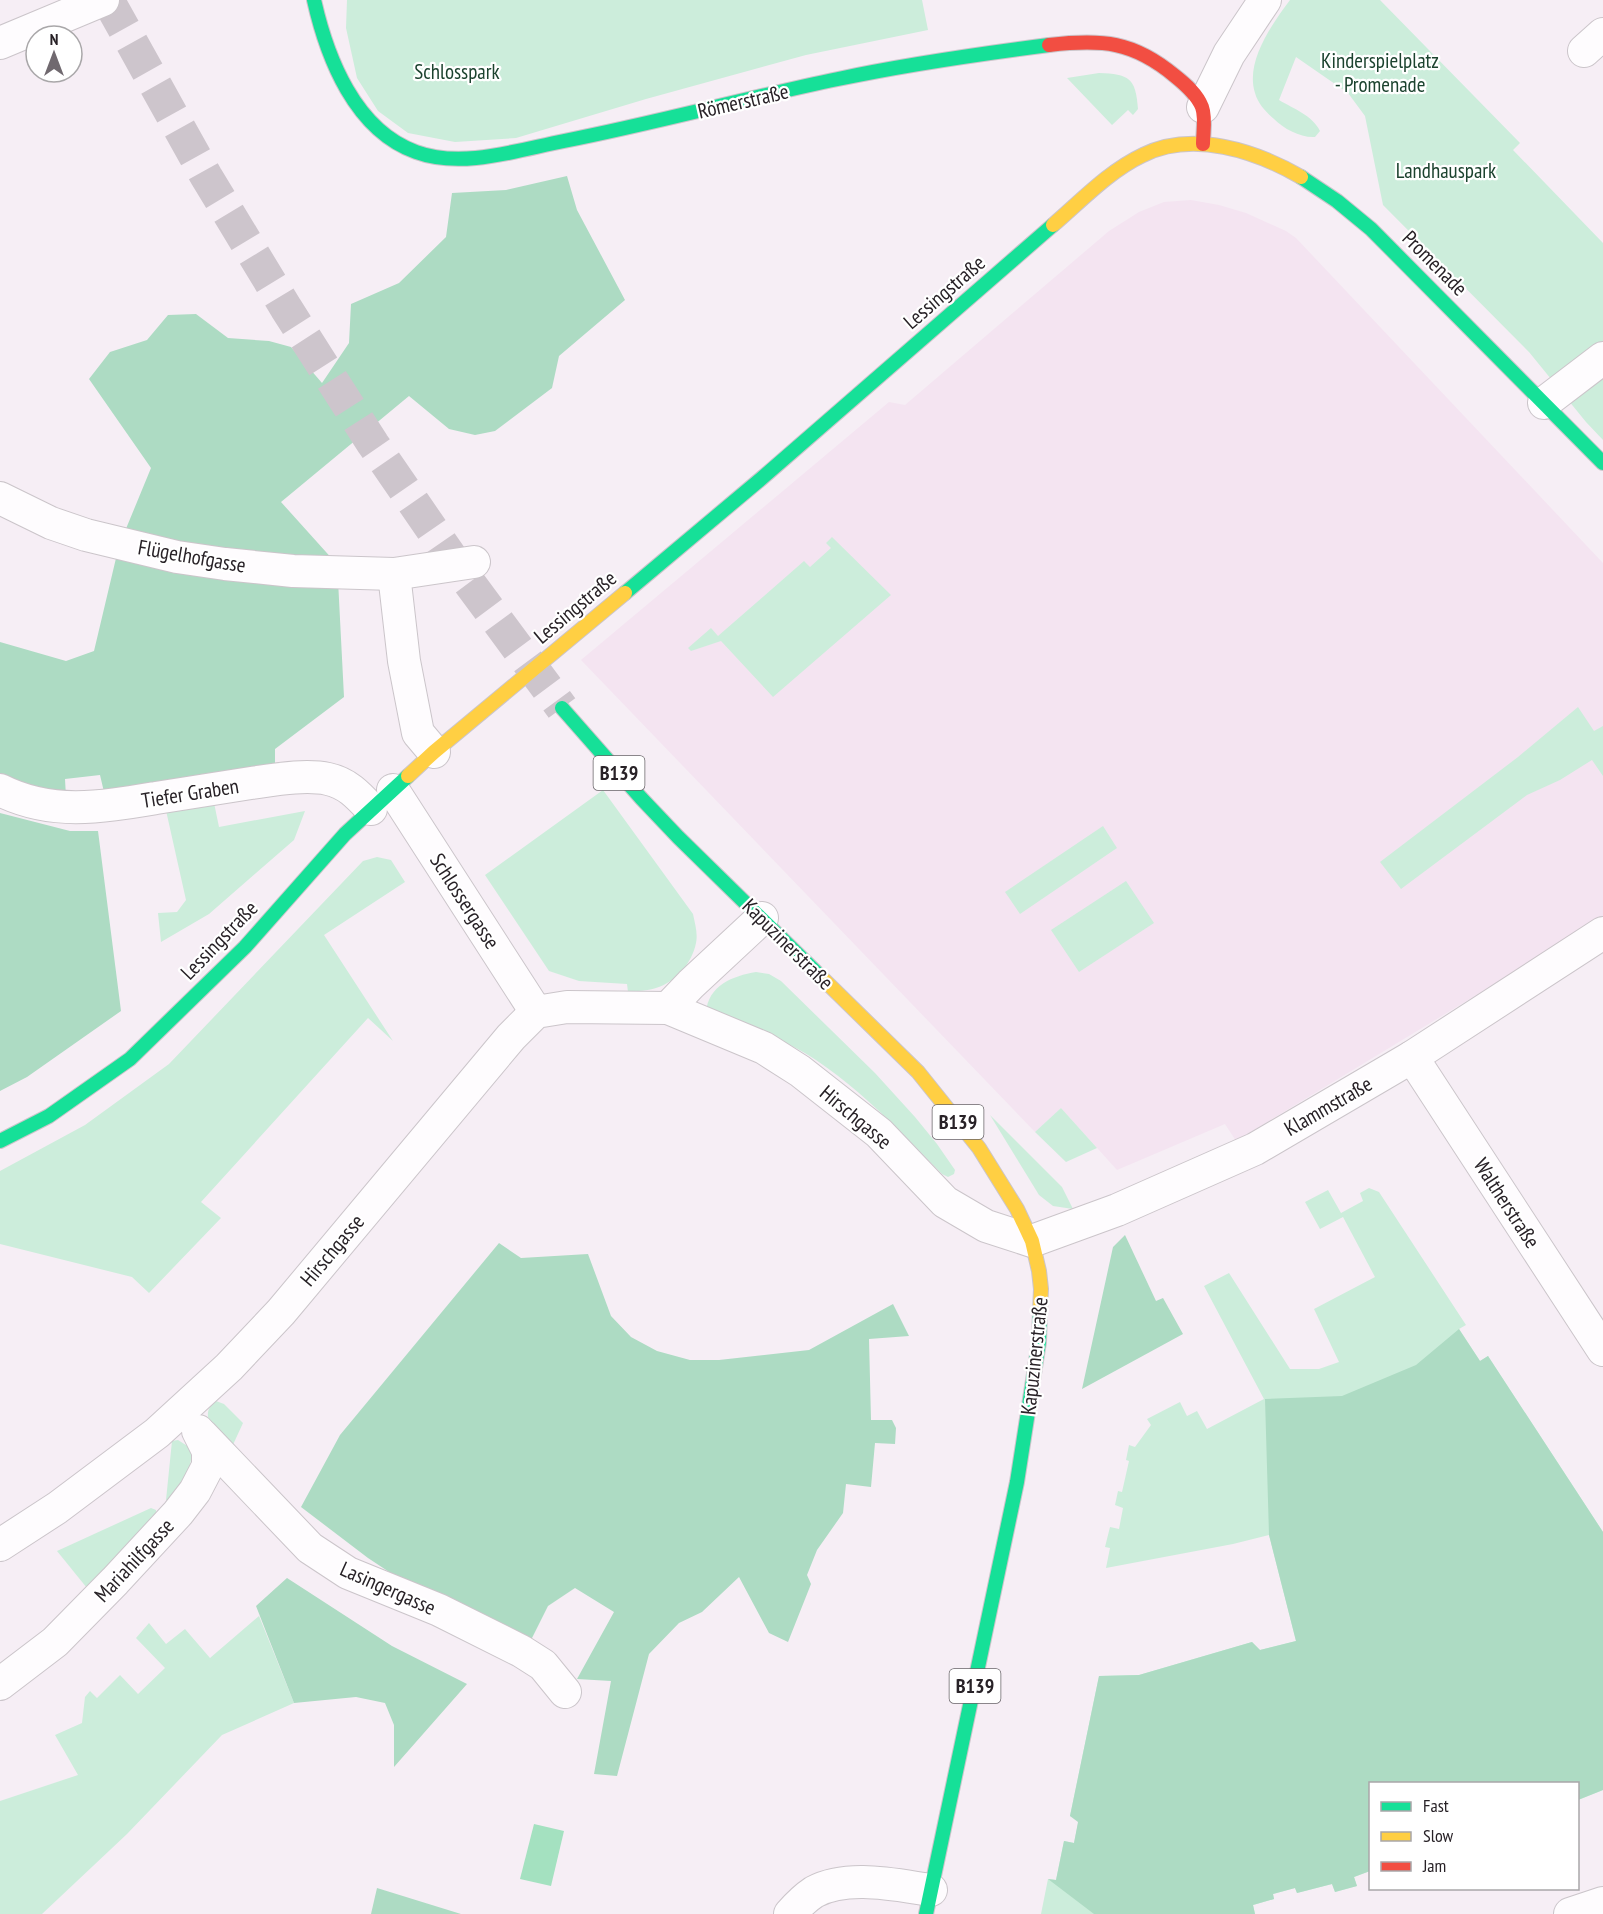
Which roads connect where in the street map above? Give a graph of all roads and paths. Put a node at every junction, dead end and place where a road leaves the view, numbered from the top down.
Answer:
1 (103, 0) edge
2 (314, 0) edge
3 (1265, 0) edge
4 (0, 43) edge
5 (1203, 108) junction
6 (1203, 144) junction
7 (1603, 358) edge
8 (1544, 403) junction
9 (1603, 463) edge
10 (0, 498) edge
11 (474, 562) dead end
12 (394, 574) junction
13 (562, 708) tunnel mouth
14 (434, 752) junction
15 (0, 790) edge
16 (382, 800) junction
17 (762, 918) junction
18 (1603, 933) edge
19 (668, 1008) junction
20 (536, 1012) junction
21 (1412, 1057) junction
22 (0, 1141) edge
23 (1032, 1241) junction
24 (1603, 1350) edge
25 (192, 1424) junction
26 (0, 1545) edge
27 (0, 1684) edge
28 (565, 1692) dead end
29 (928, 1902) edge
30 (1603, 1903) edge
31 (790, 1914) edge
32 (1569, 1914) edge

1 - 4 street
2 - 5 street, Römerstraße
3 - 5 street
5 - 6 street
6 - 8 street, Promenade
6 - 14 street, Lessingstraße
7 - 8 street
8 - 9 street, Promenade
10 - 12 street, Flügelhofgasse
11 - 12 street, Flügelhofgasse
12 - 14 street
13 - 17 street, Kapuzinerstraße / B139
14 - 16 street, Lessingstraße
15 - 16 street, Tiefer Graben
16 - 20 street, Schlossergasse
16 - 22 street, Lessingstraße
17 - 19 street
17 - 23 street, Kapuzinerstraße / B139
18 - 21 street, Klammstraße
19 - 20 street, Hirschgasse
19 - 23 street, Hirschgasse
20 - 25 street, Hirschgasse
21 - 23 street, Klammstraße
21 - 24 street, Waltherstraße
23 - 29 street, Kapuzinerstraße / B139
25 - 26 street, Hirschgasse
25 - 27 street, Mariahilfgasse
25 - 28 street, Lasingergasse
29 - 31 street, Kapuzinerstraße
30 - 32 street

